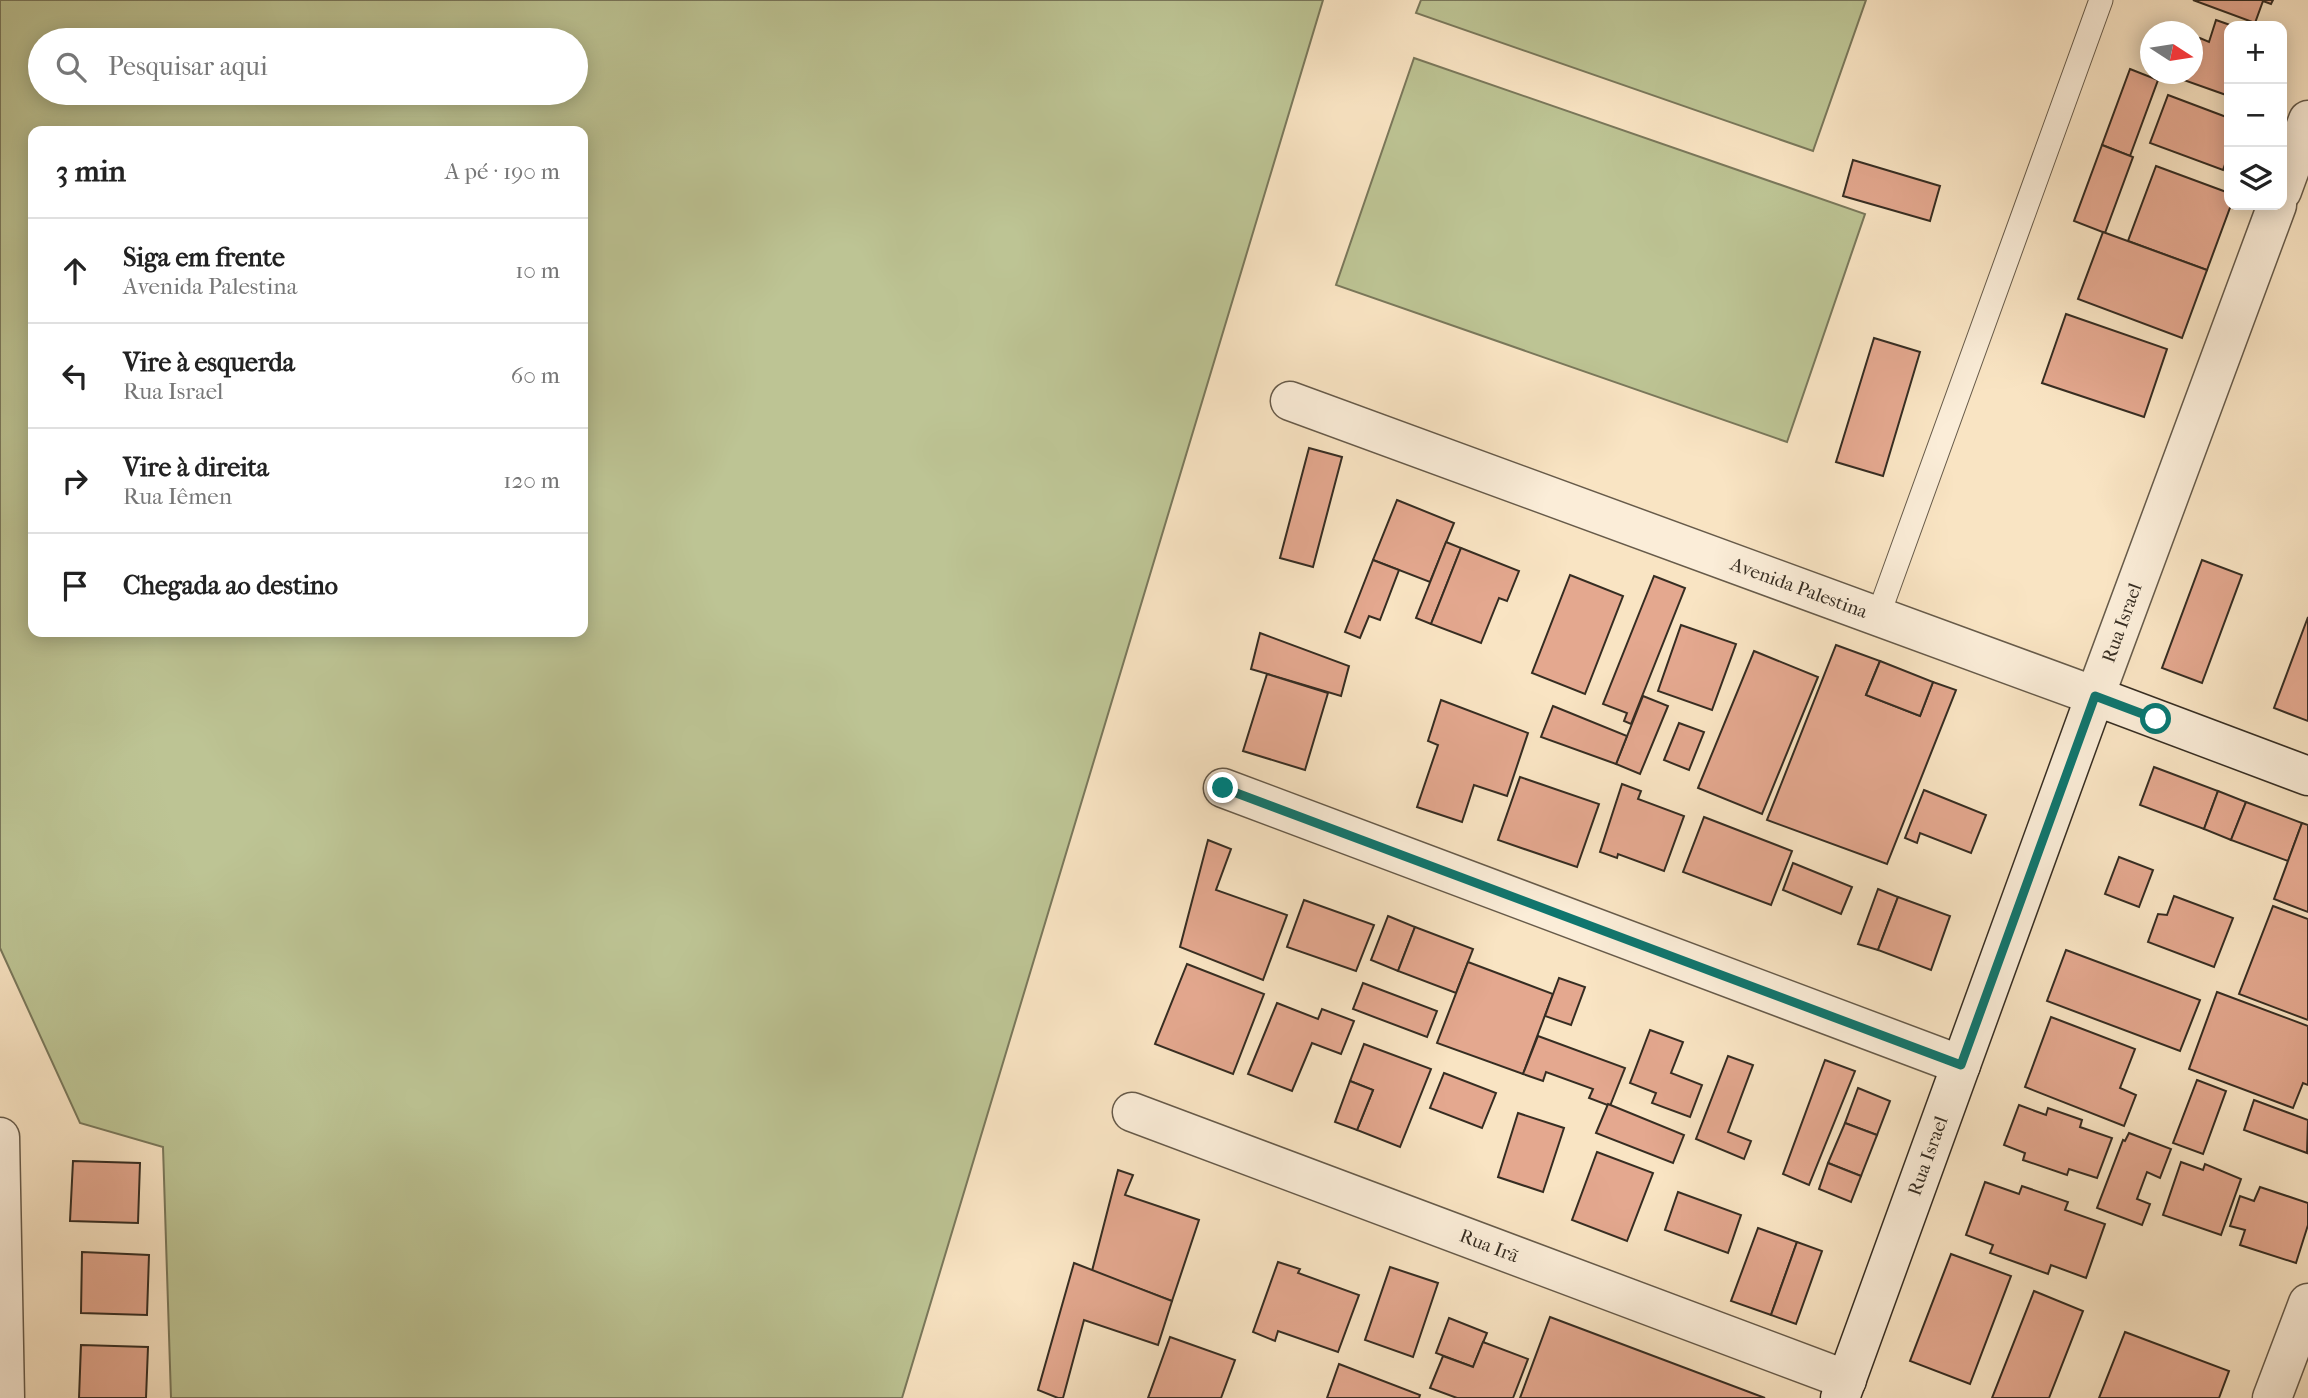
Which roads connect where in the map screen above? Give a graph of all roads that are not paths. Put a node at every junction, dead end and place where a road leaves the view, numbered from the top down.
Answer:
1 (2101, 0) edge
2 (2308, 120) edge
3 (2287, 177) edge
4 (2275, 210) edge
5 (1290, 401) dead end
6 (1878, 617) junction
7 (2095, 696) junction
8 (2308, 776) edge
9 (1223, 788) dead end
10 (1961, 1065) junction
11 (1132, 1112) dead end
12 (0, 1137) edge
13 (2308, 1303) edge
14 (1843, 1389) edge
15 (5, 1398) edge
16 (2272, 1398) edge

1 - 6 lane
2 - 3 street
4 - 7 street, Rua Israel
5 - 6 street, Avenida Palestina
6 - 7 street, Avenida Palestina
7 - 8 street, Avenida Palestina
7 - 10 street, Rua Israel
9 - 10 street
10 - 14 street, Rua Israel
11 - 14 street, Rua Irã
12 - 15 street
13 - 16 street

